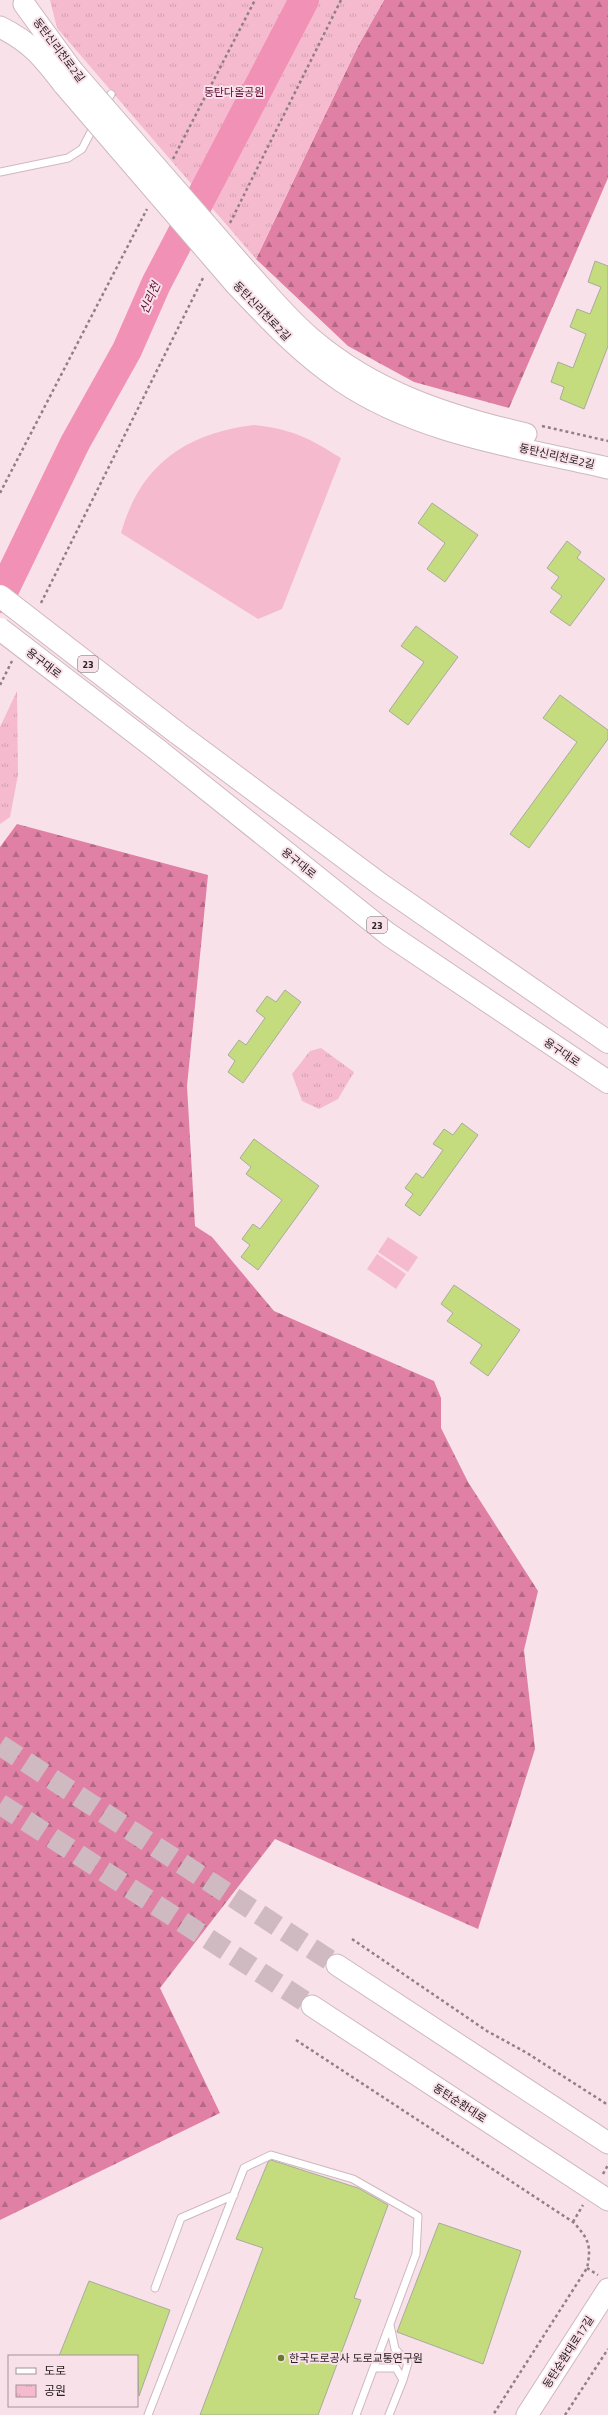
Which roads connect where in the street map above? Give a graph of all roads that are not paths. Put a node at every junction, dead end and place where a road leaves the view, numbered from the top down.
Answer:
1 (24, 2) edge
2 (0, 26) edge
3 (68, 77) junction
4 (111, 94) dead end
5 (0, 172) edge
6 (241, 277) junction
7 (608, 454) edge
8 (608, 468) edge
9 (0, 596) edge
10 (0, 629) edge
11 (608, 1042) edge
12 (608, 1082) edge
13 (337, 1965) tunnel mouth
14 (312, 2006) tunnel mouth
15 (608, 2143) edge
16 (234, 2195) junction
17 (608, 2200) edge
18 (155, 2288) dead end
19 (608, 2289) edge
20 (390, 2325) junction
21 (374, 2368) junction
22 (403, 2380) junction
23 (148, 2415) edge
24 (356, 2415) edge
25 (389, 2415) edge
26 (527, 2415) edge

1 - 2 street
1 - 3 street, 동탄신리천로2길
2 - 3 street, 동탄신리천로2길
3 - 6 street, 동탄신리천로2길, bridge
4 - 5 lane
6 - 7 street, 동탄신리천로2길
6 - 8 street, 동탄신리천로2길
9 - 11 highway, 23, bridge
10 - 12 highway, 용구대로 / 23, bridge
13 - 15 street
14 - 17 street, 동탄순환대로
16 - 18 lane
16 - 20 lane
16 - 23 lane
19 - 26 street, 동탄순환대로17길
20 - 21 lane
20 - 22 lane
21 - 22 lane
21 - 24 lane
22 - 25 lane

